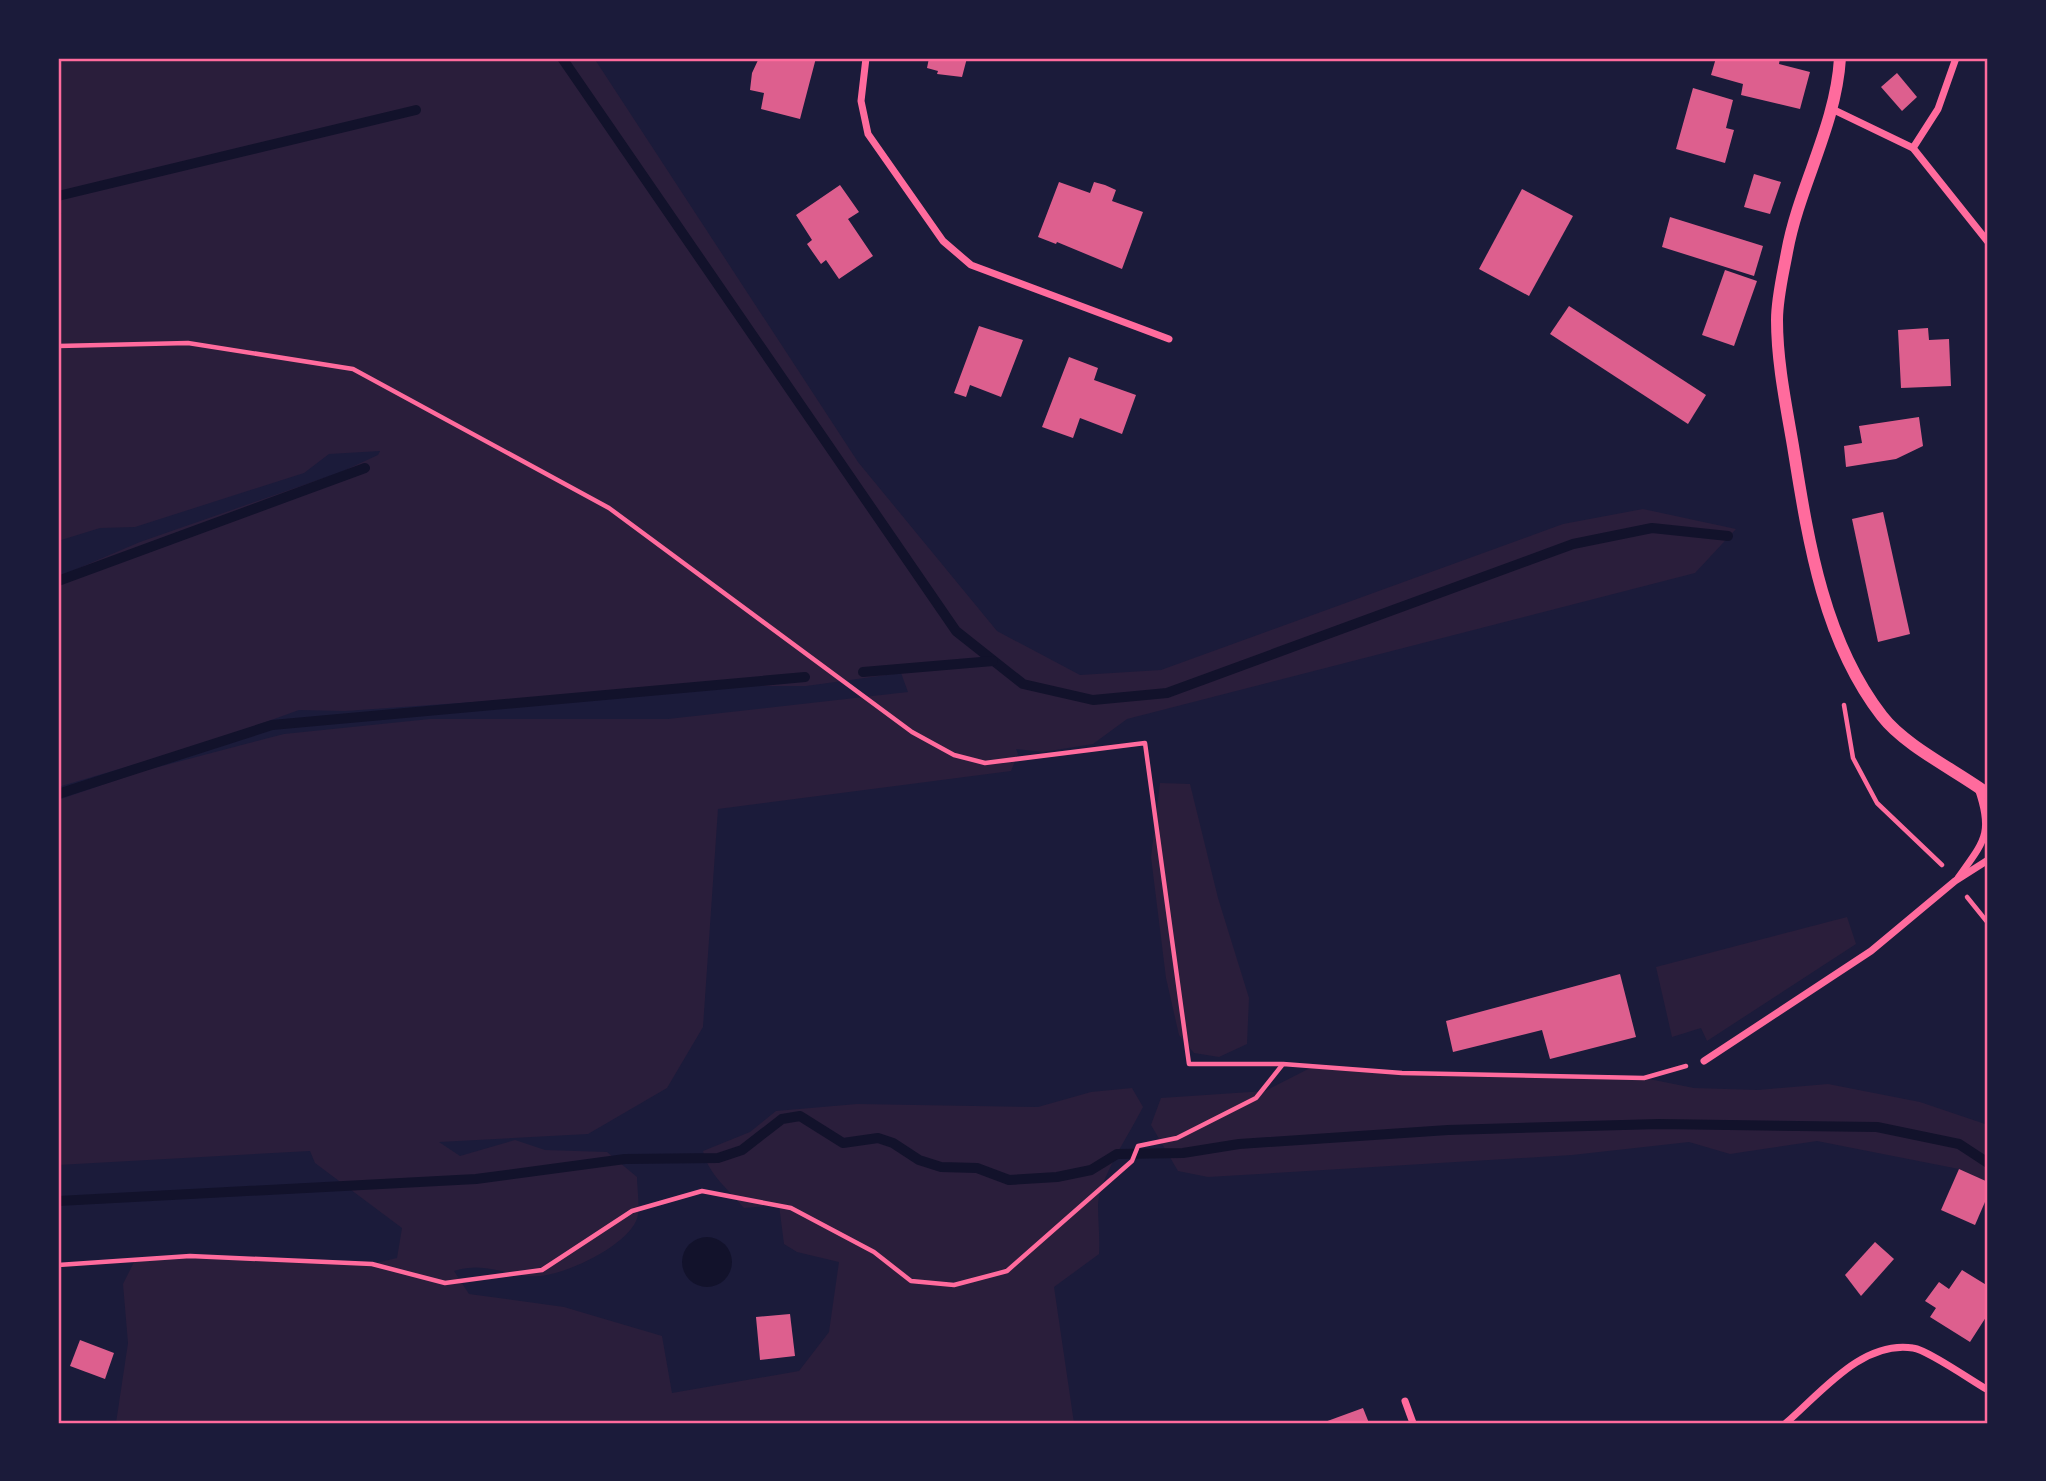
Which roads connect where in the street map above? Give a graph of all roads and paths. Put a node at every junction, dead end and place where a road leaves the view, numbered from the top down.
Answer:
1 (866, 58) edge
2 (1840, 58) edge
3 (1956, 58) edge
4 (1832, 109) junction
5 (1913, 148) junction
6 (1988, 242) edge
7 (1169, 339) dead end
8 (58, 346) edge
9 (1983, 790) edge
10 (1988, 860) edge
11 (1955, 881) junction
12 (1988, 923) edge
13 (1704, 1061) dead end
14 (1283, 1064) junction
15 (1688, 1066) dead end
16 (58, 1265) edge
17 (1988, 1390) edge
18 (1405, 1401) dead end
19 (1413, 1423) edge
20 (1786, 1423) edge

1 - 7 street
2 - 4 street
3 - 5 street
4 - 5 street
4 - 9 street
5 - 6 street
8 - 14 path
9 - 11 street
10 - 11 street
11 - 12 path
11 - 13 street
14 - 15 path
14 - 16 path
17 - 20 street
18 - 19 street

